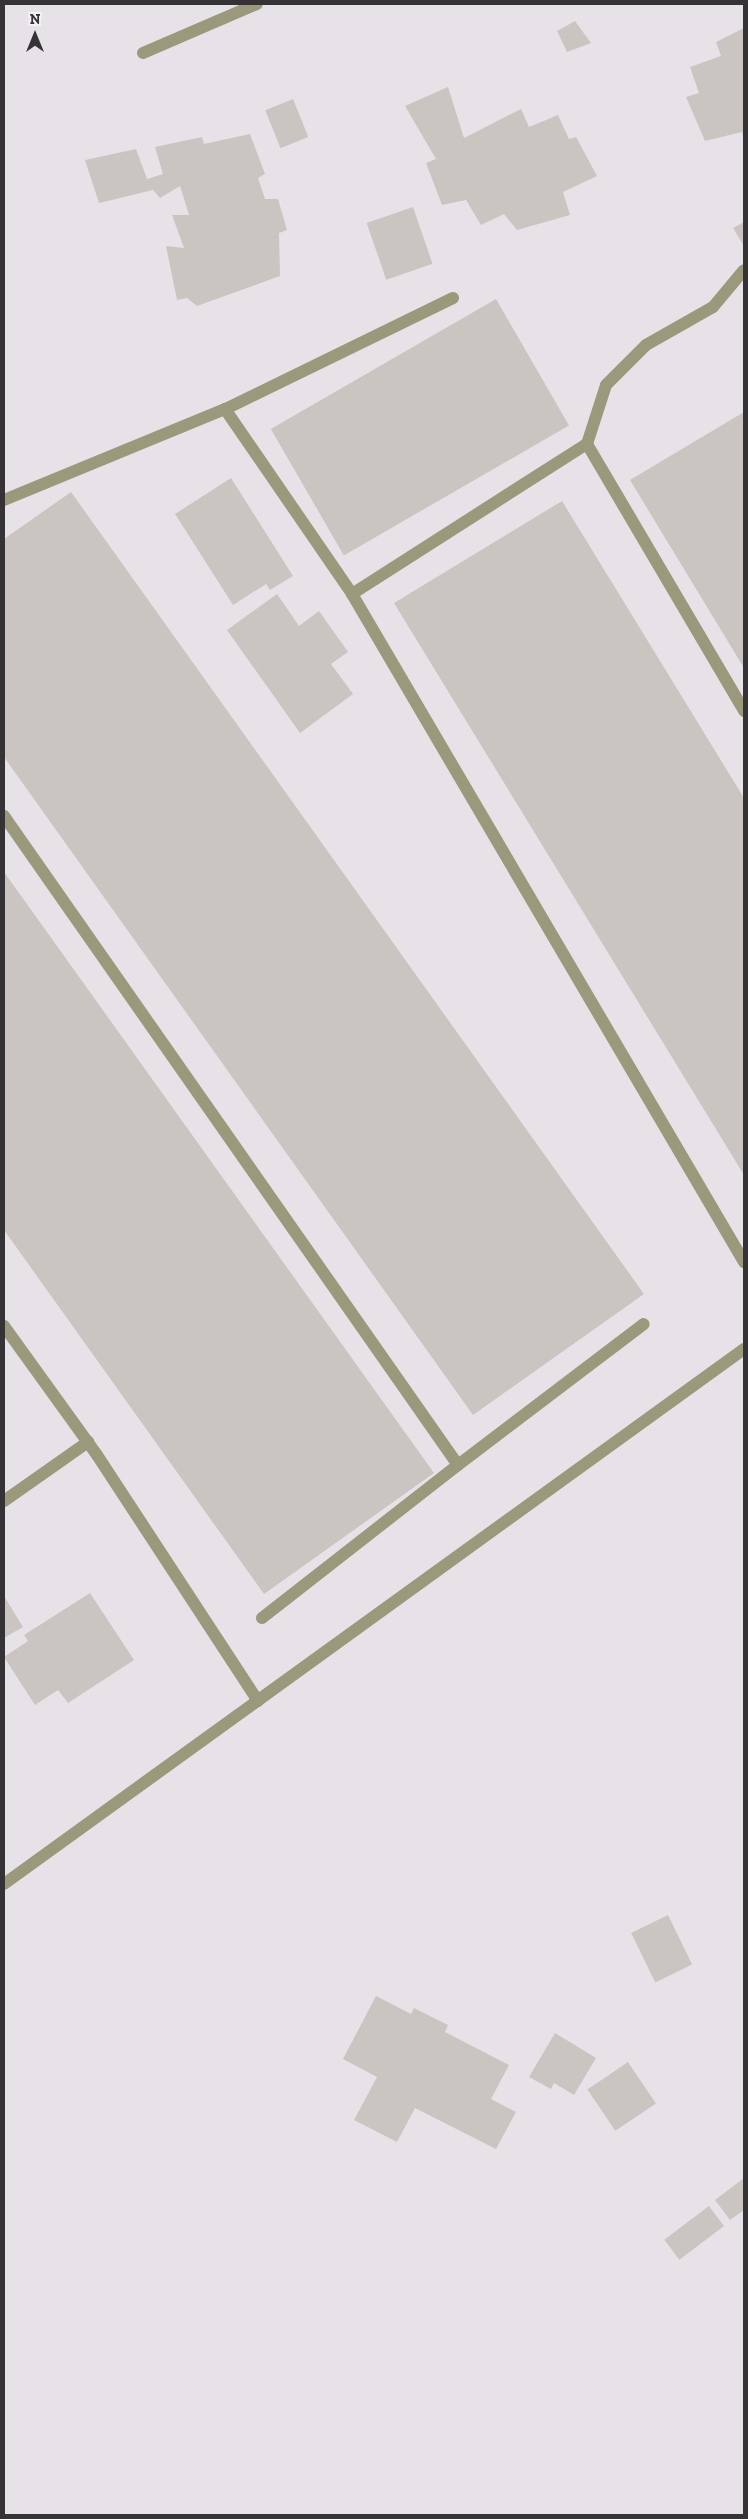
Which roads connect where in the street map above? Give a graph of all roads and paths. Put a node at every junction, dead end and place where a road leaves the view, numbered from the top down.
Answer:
1 (257, 4) edge
2 (143, 53) dead end
3 (744, 270) edge
4 (453, 298) dead end
5 (225, 409) junction
6 (586, 444) junction
7 (4, 500) edge
8 (352, 594) junction
9 (744, 711) edge
10 (4, 816) edge
11 (744, 1262) edge
12 (644, 1324) dead end
13 (4, 1326) edge
14 (744, 1349) edge
15 (88, 1442) junction
16 (458, 1465) junction
17 (4, 1501) edge
18 (262, 1618) dead end
19 (258, 1701) junction
20 (4, 1884) edge

1 - 2 street
3 - 6 street
4 - 5 street
5 - 7 street
5 - 8 street
6 - 8 street
6 - 9 street
8 - 11 street
10 - 16 street
12 - 16 street
13 - 15 street
14 - 19 street
15 - 17 street
15 - 19 street
16 - 18 street
19 - 20 street

